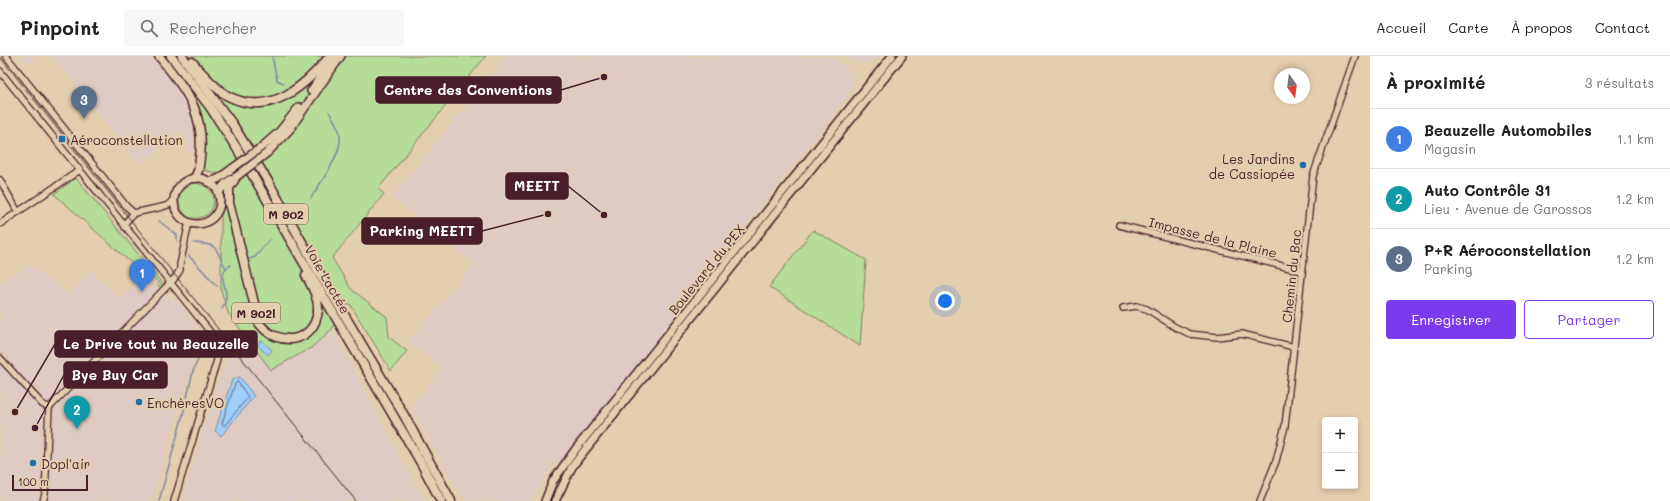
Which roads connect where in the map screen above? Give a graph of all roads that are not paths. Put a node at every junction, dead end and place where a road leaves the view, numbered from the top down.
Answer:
1 (6, 56) edge
2 (159, 56) edge
3 (170, 56) edge
4 (182, 56) edge
5 (186, 56) edge
6 (330, 56) edge
7 (334, 56) edge
8 (341, 56) edge
9 (892, 56) edge
10 (902, 56) edge
11 (1355, 56) edge
12 (0, 71) edge
13 (80, 170) junction
14 (236, 177) junction
15 (195, 178) junction
16 (0, 180) edge
17 (208, 182) junction
18 (219, 196) junction
19 (174, 199) junction
20 (18, 212) junction
21 (134, 213) junction
22 (189, 222) junction
23 (0, 224) edge
24 (1119, 225) dead end
25 (126, 227) junction
26 (305, 263) junction
27 (1302, 271) junction
28 (171, 282) junction
29 (1123, 308) dead end
30 (1294, 347) junction
31 (0, 358) edge
32 (49, 408) junction
33 (425, 453) junction
34 (43, 501) edge
35 (174, 501) edge
36 (441, 501) edge
37 (451, 501) edge
38 (456, 501) edge
39 (545, 501) edge
40 (555, 501) edge
41 (1260, 501) edge

1 - 21 street
2 - 15 highway
3 - 26 highway, Voie Lactée / M 902
4 - 33 highway, Voie Lactée / M 902
5 - 6 highway
7 - 17 main road, bridge
8 - 14 main road, bridge
9 - 39 main road, Boulevard du PEX
10 - 40 main road, Boulevard du PEX
11 - 27 street, Chemin du Bac
12 - 13 street
13 - 20 street
13 - 25 street
14 - 18 main road
14 - 26 highway, M 902l
15 - 17 main road
15 - 19 main road
16 - 20 street
17 - 18 main road
18 - 22 main road
19 - 21 street
19 - 22 main road
20 - 23 street
21 - 25 street
22 - 28 street
24 - 27 street, Impasse de la Plaine
25 - 28 street
26 - 36 highway, Voie Lactée / M 902
27 - 30 street, Chemin du Bac
28 - 32 street
28 - 35 street
29 - 30 street
30 - 41 street, Chemin du Bac
31 - 32 street
32 - 34 street
33 - 37 highway, Voie Lactée / M 902
33 - 38 highway

